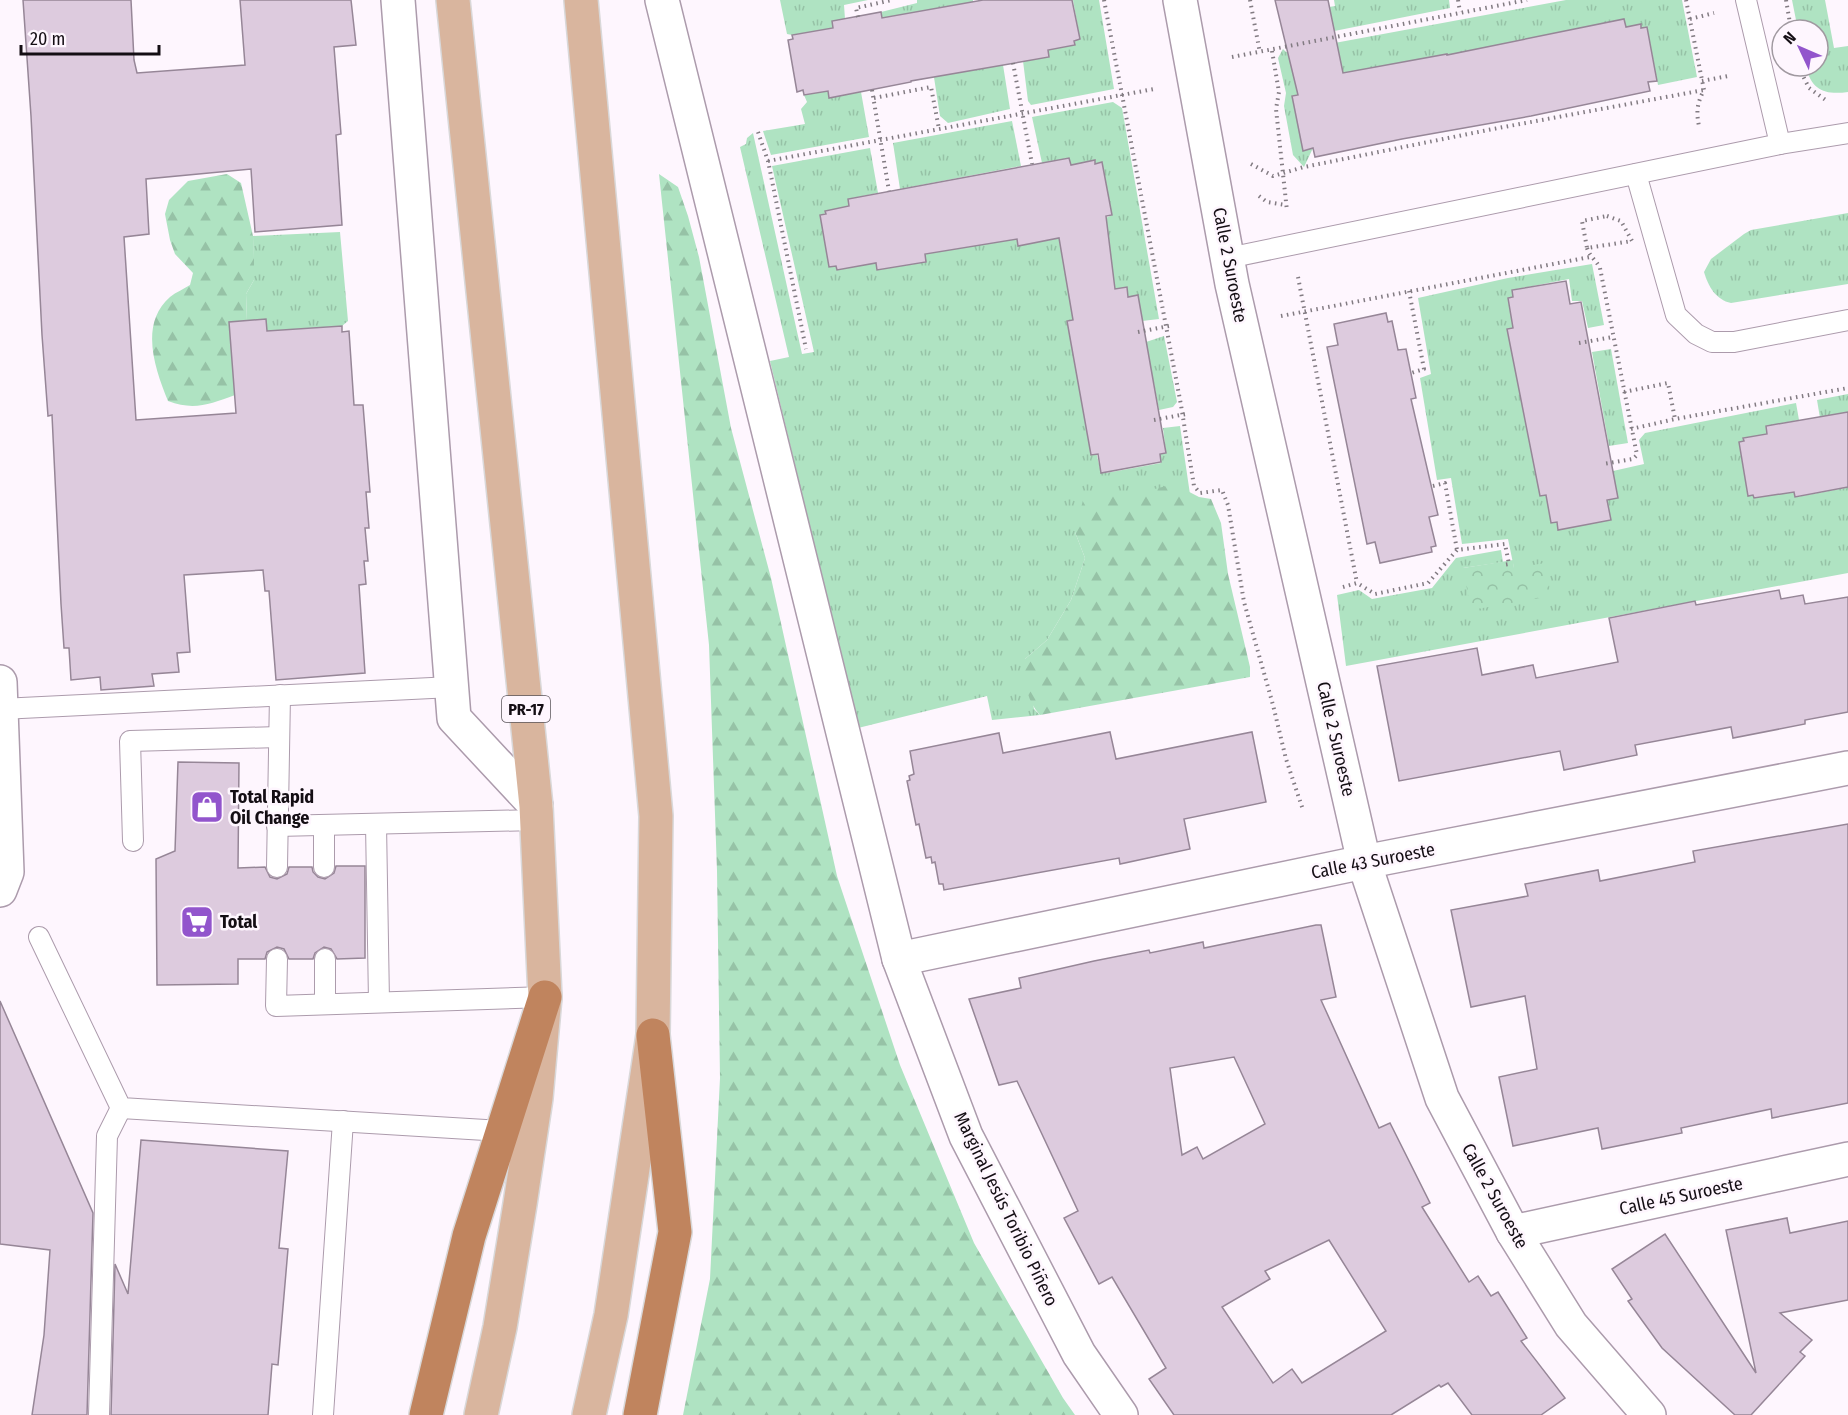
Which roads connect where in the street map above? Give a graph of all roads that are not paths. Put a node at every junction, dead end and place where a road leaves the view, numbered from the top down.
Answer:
1 (399, 0) edge
2 (453, 0) edge
3 (581, 0) edge
4 (662, 0) edge
5 (1180, 0) edge
6 (1746, 0) edge
7 (1848, 133) edge
8 (1780, 144) junction
9 (1636, 174) junction
10 (1228, 258) junction
11 (1848, 320) edge
12 (452, 687) junction
13 (1, 695) edge
14 (280, 695) junction
15 (279, 737) junction
16 (1848, 768) edge
17 (536, 813) junction
18 (376, 824) junction
19 (324, 825) junction
20 (278, 826) junction
21 (133, 841) dead end
22 (1364, 862) junction
23 (277, 867) dead end
24 (324, 867) dead end
25 (0, 890) edge
26 (39, 937) dead end
27 (277, 959) dead end
28 (325, 959) dead end
29 (898, 959) junction
30 (545, 997) junction
31 (379, 1002) junction
32 (325, 1004) junction
33 (653, 1035) junction
34 (121, 1108) junction
35 (343, 1121) junction
36 (502, 1131) junction
37 (1848, 1159) edge
38 (1513, 1232) junction
39 (99, 1415) edge
40 (322, 1415) edge
41 (426, 1415) edge
42 (481, 1415) edge
43 (589, 1415) edge
44 (640, 1415) edge
45 (1121, 1415) edge
46 (1649, 1415) edge

1 - 12 street
2 - 17 main road, PR-17
3 - 33 main road
4 - 29 street, Marginal Jesús Toribio Piñero
5 - 10 street, Calle 2 Suroeste
6 - 8 lane
7 - 8 lane
8 - 9 lane
9 - 10 lane
9 - 11 lane
10 - 22 street, Calle 2 Suroeste
12 - 14 lane
12 - 17 street
13 - 14 lane
13 - 25 street
14 - 15 lane
15 - 20 lane
15 - 21 lane
16 - 22 street, Calle 43 Suroeste
17 - 18 lane
17 - 30 main road, PR-17
18 - 19 lane
18 - 31 lane
19 - 20 lane
19 - 24 lane
20 - 23 lane
22 - 29 street, Calle 43 Suroeste
22 - 38 street, Calle 2 Suroeste
26 - 34 lane
27 - 32 lane
28 - 32 lane
29 - 45 street, Marginal Jesús Toribio Piñero
30 - 31 lane
30 - 36 highway
30 - 42 main road, PR-17
31 - 32 lane
33 - 43 main road
33 - 44 highway
34 - 35 lane
34 - 39 lane
35 - 36 lane
35 - 40 lane
36 - 41 highway
37 - 38 street, Calle 45 Suroeste
38 - 46 street, Calle 2 Suroeste

